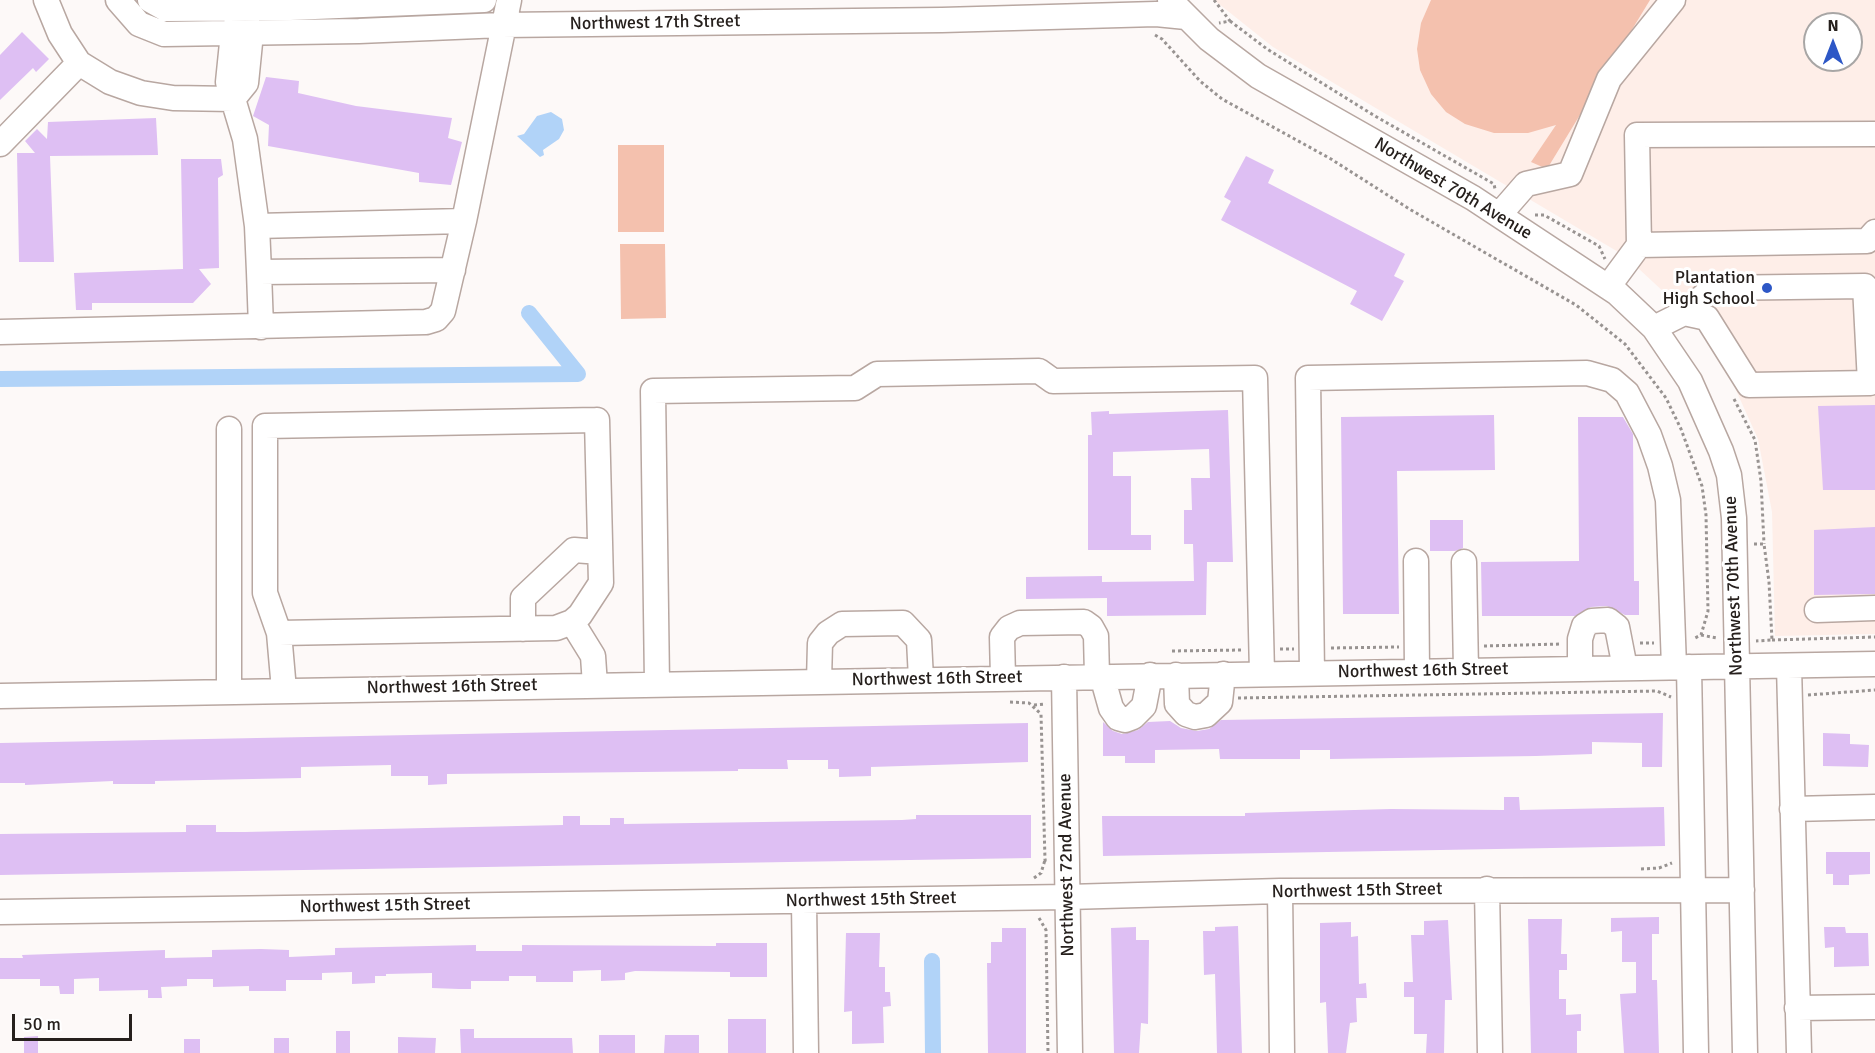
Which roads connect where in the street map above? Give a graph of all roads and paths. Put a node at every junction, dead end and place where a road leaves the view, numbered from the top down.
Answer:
1 (46, 0) edge
2 (150, 0) edge
3 (484, 0) edge
4 (509, 0) edge
5 (1673, 0) edge
6 (130, 5) edge
7 (358, 6) junction
8 (241, 9) junction
9 (1178, 9) edge
10 (942, 10) edge
11 (290, 13) edge
12 (1139, 14) junction
13 (502, 24) junction
14 (359, 31) junction
15 (242, 33) junction
16 (79, 63) junction
17 (233, 99) junction
18 (1875, 134) edge
19 (0, 144) edge
20 (1499, 215) junction
21 (464, 221) junction
22 (257, 226) junction
23 (1875, 232) edge
24 (1639, 245) junction
25 (453, 270) junction
26 (259, 272) junction
27 (1608, 287) junction
28 (1684, 313) junction
29 (261, 327) junction
30 (1654, 328) junction
31 (0, 332) edge
32 (1872, 360) edge
33 (229, 429) dead end
34 (1764, 548) dead end
35 (600, 552) junction
36 (1416, 561) dead end
37 (1464, 562) dead end
38 (1875, 608) edge
39 (1817, 610) dead end
40 (572, 622) junction
41 (523, 629) junction
42 (279, 633) junction
43 (1875, 637) edge
44 (1772, 640) junction
45 (1673, 642) junction
46 (1737, 642) junction
47 (1580, 644) junction
48 (1622, 644) junction
49 (1465, 646) junction
50 (1417, 647) junction
51 (1312, 649) junction
52 (1261, 650) junction
53 (1172, 651) dead end
54 (1875, 664) edge
55 (1738, 666) junction
56 (1788, 666) junction
57 (1681, 667) junction
58 (1624, 668) junction
59 (1580, 669) junction
60 (1417, 671) junction
61 (1466, 671) junction
62 (1262, 673) junction
63 (1312, 673) junction
64 (1223, 674) junction
65 (1150, 675) junction
66 (1176, 675) junction
67 (1064, 676) junction
68 (1100, 676) junction
69 (1003, 678) junction
70 (921, 679) junction
71 (819, 681) junction
72 (657, 684) junction
73 (595, 685) junction
74 (229, 690) junction
75 (284, 690) junction
76 (1875, 690) edge
77 (0, 696) edge
78 (1804, 698) dead end
79 (1221, 699) junction
80 (1042, 704) dead end
81 (1675, 704) dead end
82 (1034, 705) dead end
83 (1875, 807) edge
84 (1792, 809) junction
85 (1674, 861) dead end
86 (1636, 869) dead end
87 (1487, 889) junction
88 (1692, 890) junction
89 (1742, 890) junction
90 (1280, 891) junction
91 (1068, 897) junction
92 (804, 901) junction
93 (0, 912) edge
94 (1031, 915) dead end
95 (1875, 1007) edge
96 (1797, 1008) junction
97 (807, 1053) edge
98 (1048, 1053) edge
99 (1070, 1053) edge
100 (1282, 1053) edge
101 (1490, 1053) edge
102 (1696, 1053) edge
103 (1745, 1053) edge
104 (1798, 1053) edge

1 - 16 street
2 - 8 street, Northwest 17th Street
3 - 7 street, Northwest 17th Street
4 - 13 street
5 - 20 street
6 - 15 street, Northwest 17th Street
7 - 11 street, Northwest 17th Street
7 - 14 street
8 - 11 street, Northwest 17th Street
8 - 15 street
9 - 12 street, Northwest 17th Street
9 - 20 street, Northwest 70th Avenue
10 - 12 street, Northwest 17th Street
10 - 13 street, Northwest 17th Street
11 - 14 street, Northwest 17th Street
11 - 15 street, Northwest 17th Street
12 - 45 path
13 - 14 street, Northwest 17th Street
13 - 21 street
15 - 17 street
16 - 17 street
16 - 19 street
17 - 22 street
18 - 24 street
20 - 27 street, Northwest 70th Avenue
21 - 22 street
21 - 25 street
22 - 26 street
23 - 24 street
24 - 27 street
25 - 26 street
25 - 29 street
26 - 29 street
27 - 30 street, Northwest 70th Avenue
28 - 30 street
28 - 32 street
28 - 32 street
29 - 31 street
30 - 46 street, Northwest 70th Avenue
33 - 74 street
34 - 44 path
35 - 40 street
35 - 41 street
35 - 42 street
36 - 50 street
37 - 49 street
38 - 39 street
40 - 41 street
40 - 73 street
41 - 42 street
42 - 75 street
43 - 44 path
44 - 46 path
45 - 48 path
45 - 51 street
45 - 57 street
46 - 55 street, Northwest 70th Avenue
47 - 48 street
47 - 49 path
47 - 59 street
48 - 58 street
49 - 61 street
50 - 51 path
50 - 60 street
51 - 52 path
51 - 63 street
52 - 53 path
52 - 62 street
52 - 72 street
54 - 56 street, Northwest 16th Street
55 - 56 street, Northwest 16th Street
55 - 57 street, Northwest 16th Street
55 - 89 street, Northwest 70th Avenue
56 - 84 street
57 - 58 street, Northwest 16th Street
57 - 88 street
58 - 59 street, Northwest 16th Street
59 - 61 street, Northwest 16th Street
60 - 61 street, Northwest 16th Street
60 - 63 street, Northwest 16th Street
62 - 63 street, Northwest 16th Street
62 - 64 street, Northwest 16th Street
64 - 66 street, Northwest 16th Street
64 - 79 street
65 - 66 street, Northwest 16th Street
65 - 68 street, Northwest 16th Street
65 - 68 street
66 - 79 street
67 - 68 street, Northwest 16th Street
67 - 69 street, Northwest 16th Street
67 - 91 street, Northwest 72nd Avenue
68 - 69 street
69 - 70 street, Northwest 16th Street
70 - 71 street, Northwest 16th Street
70 - 71 street
71 - 72 street, Northwest 16th Street
72 - 73 street, Northwest 16th Street
73 - 75 street, Northwest 16th Street
74 - 75 street, Northwest 16th Street
74 - 77 street, Northwest 16th Street
76 - 78 path
79 - 81 path
80 - 82 path
83 - 84 street
84 - 96 street
85 - 86 path
87 - 88 street, Northwest 15th Street
87 - 90 street, Northwest 15th Street
87 - 101 street
88 - 89 street, Northwest 15th Street
88 - 102 street
89 - 103 street, Northwest 70th Avenue
90 - 91 street, Northwest 15th Street
90 - 100 street
91 - 92 street, Northwest 15th Street
91 - 99 street, Northwest 72nd Avenue
92 - 93 street, Northwest 15th Street
92 - 97 street
94 - 98 path
95 - 96 street
96 - 104 street

